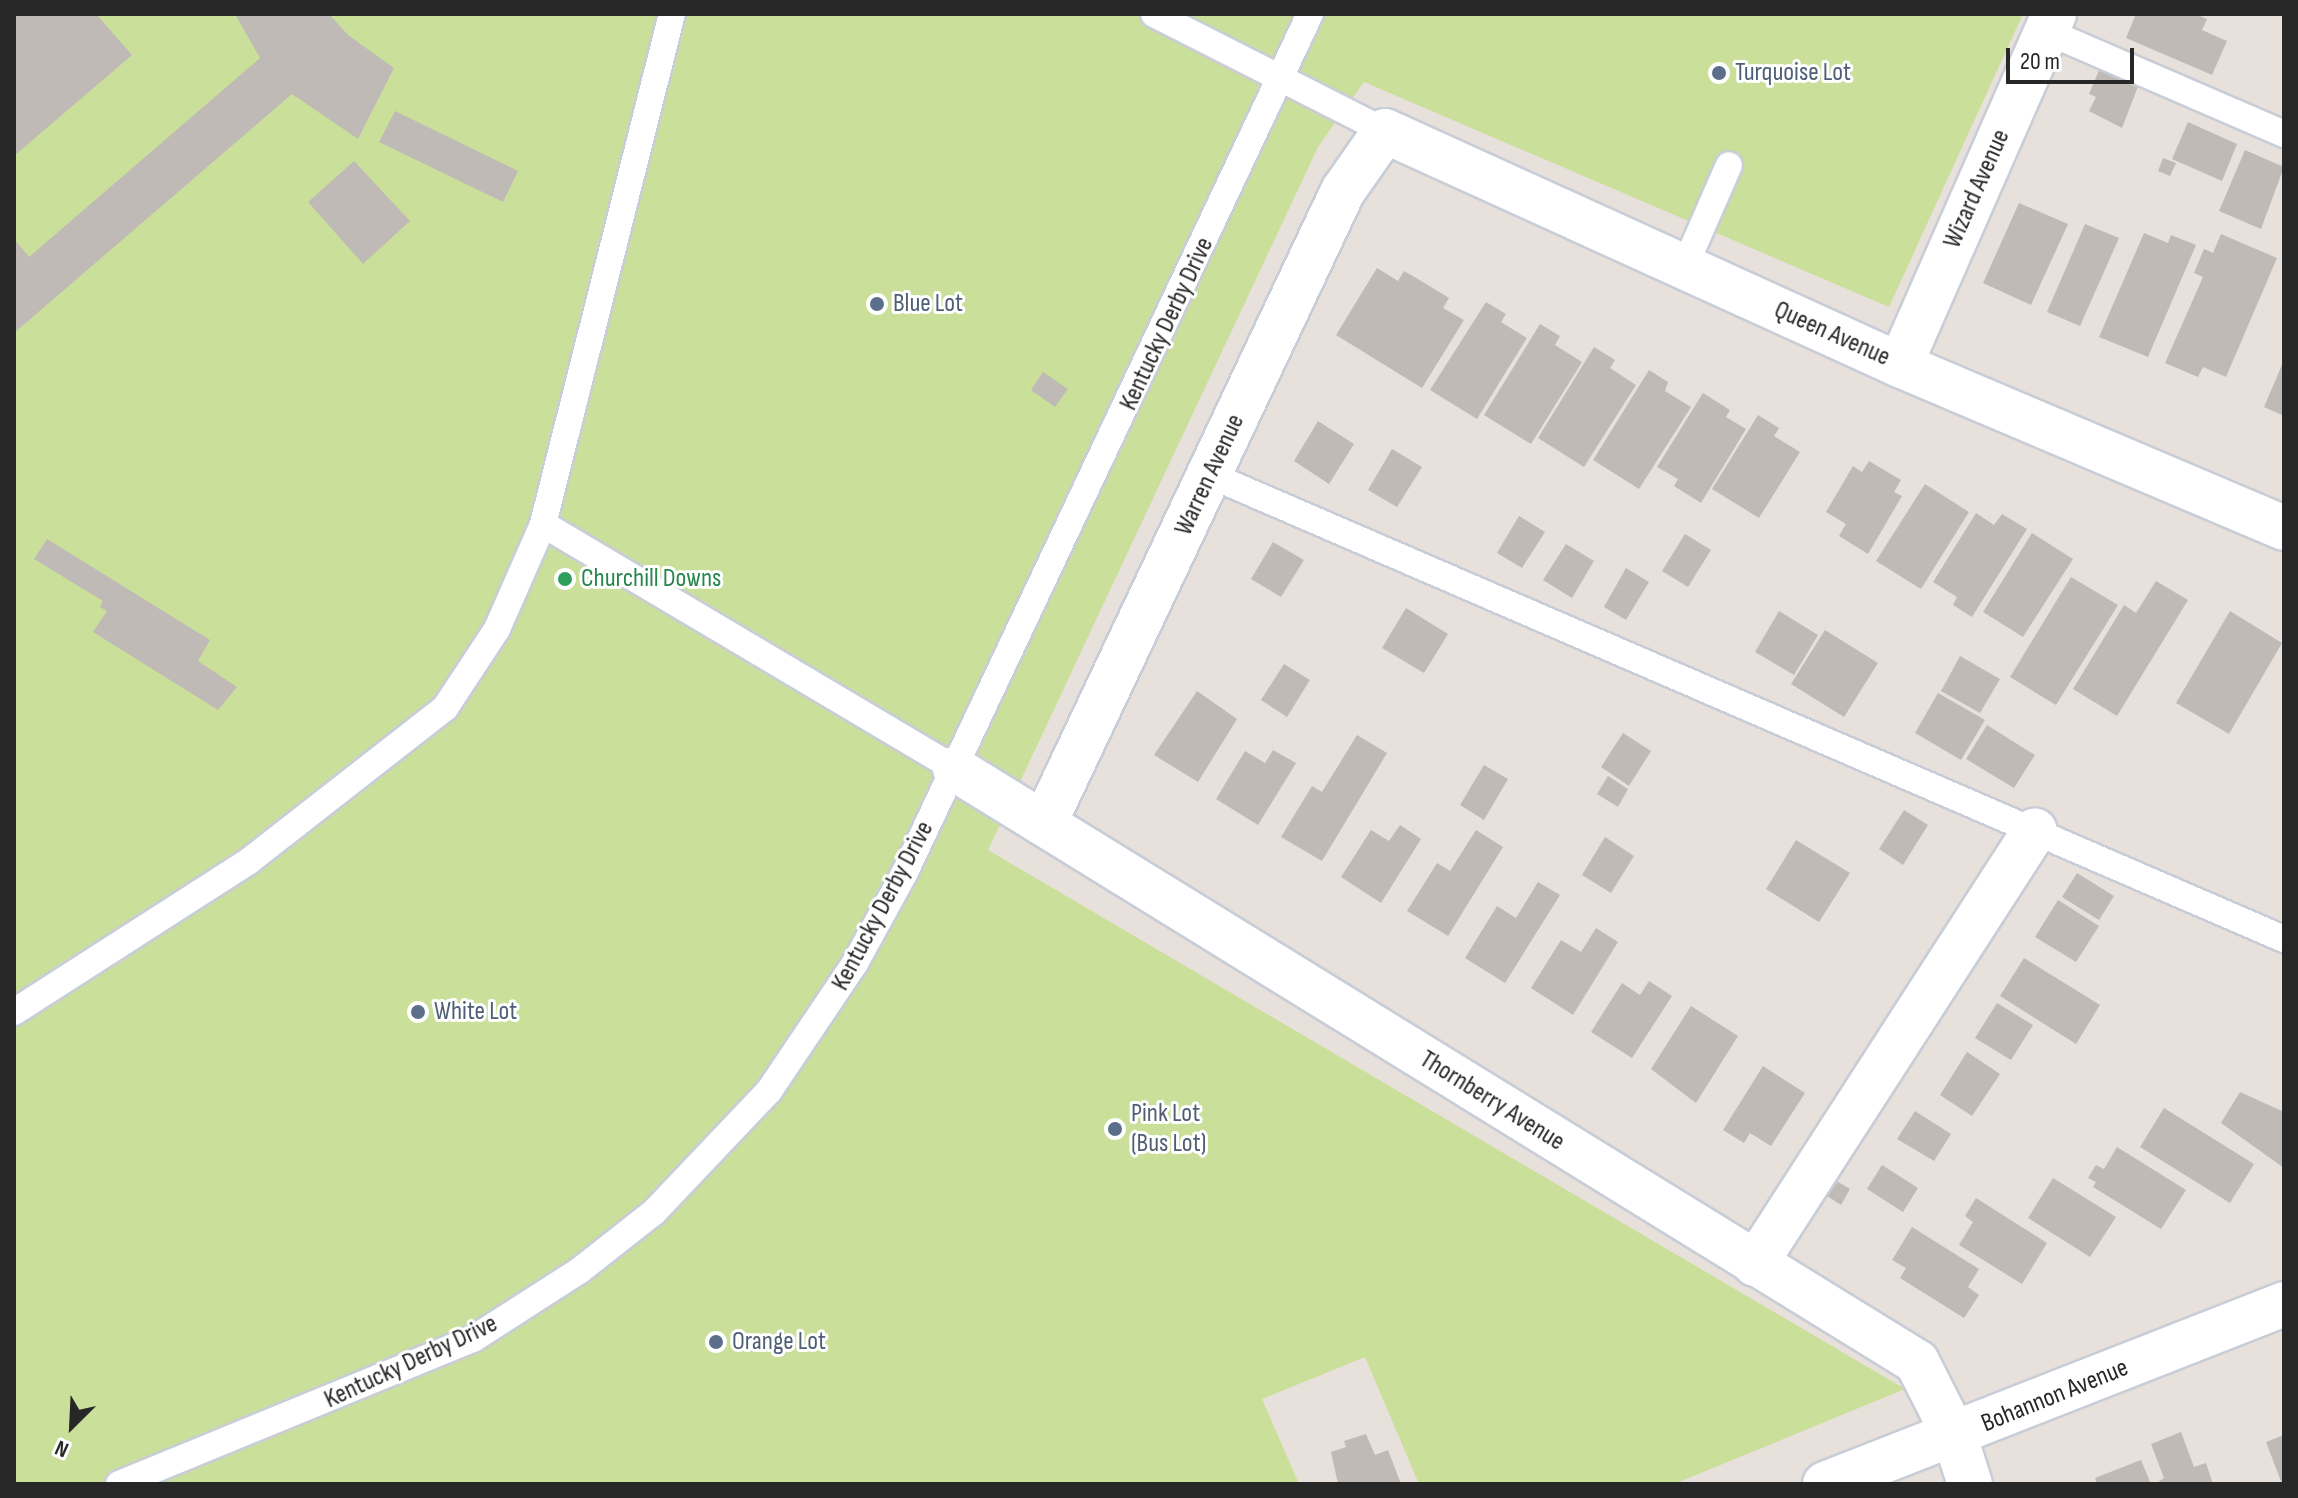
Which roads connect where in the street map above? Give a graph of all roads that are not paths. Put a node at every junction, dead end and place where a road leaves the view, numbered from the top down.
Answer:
1 (672, 14) edge
2 (1154, 14) edge
3 (1310, 14) edge
4 (2050, 23) edge
5 (1280, 78) junction
6 (1385, 131) junction
7 (2284, 134) edge
8 (1729, 165) dead end
9 (1684, 268) junction
10 (1900, 365) junction
11 (1210, 475) junction
12 (543, 524) junction
13 (2284, 528) edge
14 (955, 769) junction
15 (1044, 824) junction
16 (2035, 830) junction
17 (2284, 939) edge
18 (14, 1012) edge
19 (1755, 1264) junction
20 (2284, 1304) edge
21 (1955, 1437) junction
22 (119, 1484) edge
23 (1825, 1484) edge
24 (1970, 1484) edge

1 - 12 lane
2 - 5 lane
3 - 5 lane, Kentucky Derby Drive
4 - 7 lane
4 - 10 street, Wizard Avenue
5 - 6 lane
5 - 14 lane, Kentucky Derby Drive
6 - 9 street, Queen Avenue
6 - 11 street, Warren Avenue
8 - 9 lane
9 - 10 street, Queen Avenue
10 - 13 street, Queen Avenue
11 - 15 street, Warren Avenue
11 - 16 lane
12 - 14 lane
12 - 18 lane
14 - 15 street, Thornberry Avenue
14 - 22 lane, Kentucky Derby Drive
15 - 19 street, Thornberry Avenue
16 - 17 lane
16 - 19 street
19 - 21 street, Thornberry Avenue
20 - 21 street, Bohannon Avenue
21 - 23 street, Bohannon Avenue
21 - 24 street, Thornberry Avenue

